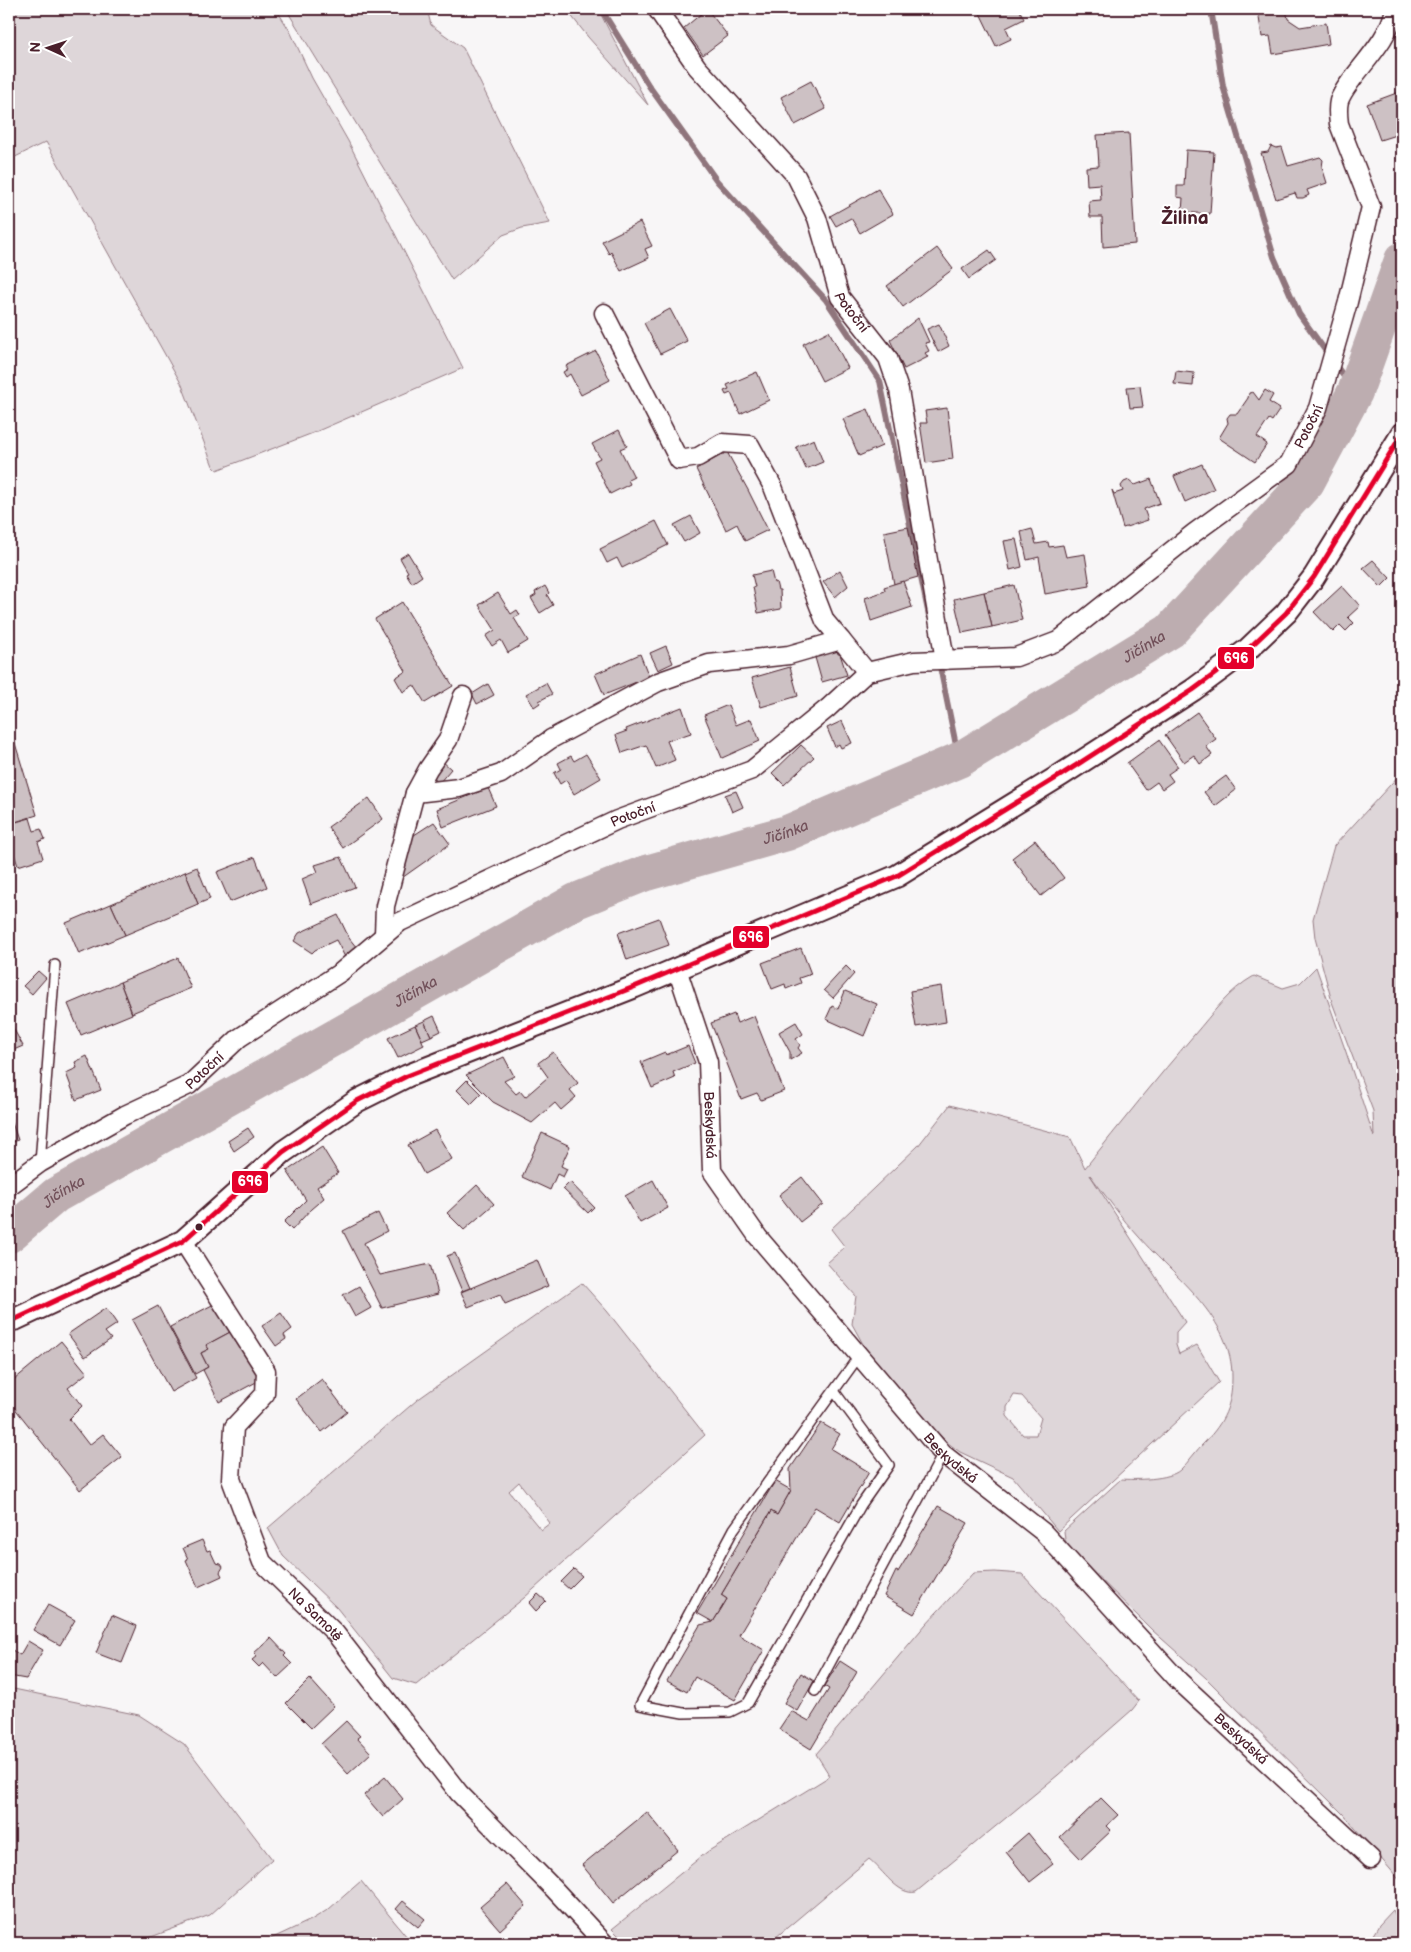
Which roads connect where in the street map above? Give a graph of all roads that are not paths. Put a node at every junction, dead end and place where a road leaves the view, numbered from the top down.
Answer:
1 (657, 9) edge
2 (1395, 9) edge
3 (604, 313) dead end
4 (1402, 434) edge
5 (841, 640) junction
6 (945, 660) junction
7 (867, 672) junction
8 (463, 696) dead end
9 (415, 793) junction
10 (384, 934) junction
11 (55, 964) dead end
12 (677, 969) junction
13 (40, 1163) junction
14 (9, 1186) edge
15 (183, 1241) junction
16 (11, 1322) edge
17 (859, 1356) junction
18 (834, 1391) junction
19 (943, 1454) junction
20 (815, 1691) dead end
21 (1371, 1859) dead end
22 (604, 1943) edge

1 - 6 street, Potoční
2 - 6 street, Potoční
3 - 5 street
4 - 12 street
5 - 7 street
5 - 9 street
6 - 7 street, Potoční
7 - 10 street, Potoční
8 - 9 street
9 - 10 street
10 - 13 street, Potoční
11 - 13 lane
12 - 15 street
12 - 17 street, Beskydská
13 - 14 street, Potoční
15 - 16 street
15 - 22 street, Na Samotě
17 - 18 lane
17 - 19 street, Beskydská
18 - 18 lane
19 - 20 lane
19 - 21 street, Beskydská

